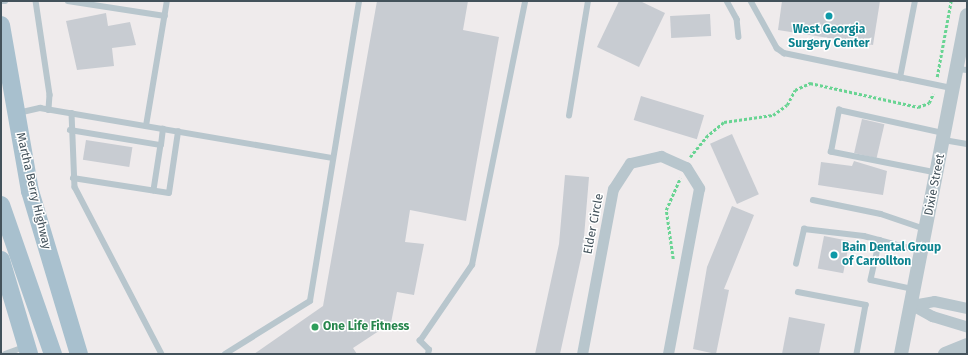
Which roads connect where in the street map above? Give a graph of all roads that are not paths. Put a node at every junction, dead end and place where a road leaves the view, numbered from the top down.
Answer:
1 (1, 1) edge
2 (5, 1) edge
3 (36, 1) edge
4 (68, 1) edge
5 (167, 1) edge
6 (360, 1) edge
7 (525, 1) edge
8 (588, 1) edge
9 (727, 1) edge
10 (751, 1) edge
11 (915, 1) edge
12 (967, 15) edge
13 (165, 16) junction
14 (1, 25) edge
15 (739, 37) dead end
16 (962, 69) edge
17 (900, 78) junction
18 (953, 88) junction
19 (49, 110) junction
20 (16, 113) junction
21 (72, 113) junction
22 (569, 116) dead end
23 (146, 126) junction
24 (163, 129) junction
25 (70, 130) junction
26 (178, 132) junction
27 (944, 137) junction
28 (967, 144) edge
29 (161, 145) junction
30 (333, 158) junction
31 (937, 174) junction
32 (73, 178) junction
33 (154, 190) junction
34 (813, 200) dead end
35 (1, 204) edge
36 (927, 229) junction
37 (880, 240) junction
38 (923, 252) junction
39 (796, 264) dead end
40 (2, 268) edge
41 (916, 290) junction
42 (798, 292) dead end
43 (912, 305) junction
44 (967, 308) edge
45 (967, 327) edge
46 (967, 345) edge
47 (28, 350) edge
48 (5, 354) edge
49 (53, 354) edge
50 (79, 354) edge
51 (162, 354) edge
52 (225, 354) edge
53 (428, 354) edge
54 (582, 354) edge
55 (668, 354) edge
56 (856, 354) edge
57 (901, 354) edge
58 (945, 354) edge

1 - 2 lane
3 - 19 lane
4 - 13 lane
5 - 13 lane
6 - 30 lane
7 - 53 lane
8 - 22 lane
9 - 15 lane
10 - 17 lane
11 - 17 lane
12 - 16 street, Dixie Street
13 - 23 lane
14 - 20 main road, Martha Berry Highway
16 - 18 street, Dixie Street
17 - 18 lane
18 - 27 street, Dixie Street
19 - 20 lane
19 - 21 lane
20 - 50 main road, Martha Berry Highway
21 - 23 lane
21 - 25 lane
23 - 24 lane
24 - 26 lane
24 - 29 lane
25 - 29 lane
25 - 32 lane
26 - 30 lane
26 - 33 lane
27 - 28 lane
27 - 31 street, Dixie Street
27 - 31 lane
29 - 33 lane
30 - 52 lane
31 - 36 street, Dixie Street
32 - 33 lane
32 - 51 lane
34 - 36 lane
35 - 49 main road
36 - 38 street, Dixie Street
37 - 38 lane
37 - 39 lane
37 - 41 lane
38 - 41 street, Dixie Street
40 - 47 main road
41 - 43 street, Dixie Street
42 - 56 lane
43 - 44 street
43 - 45 street
43 - 57 street, Dixie Street
46 - 58 street
47 - 48 lane
54 - 55 street, Elder Circle

